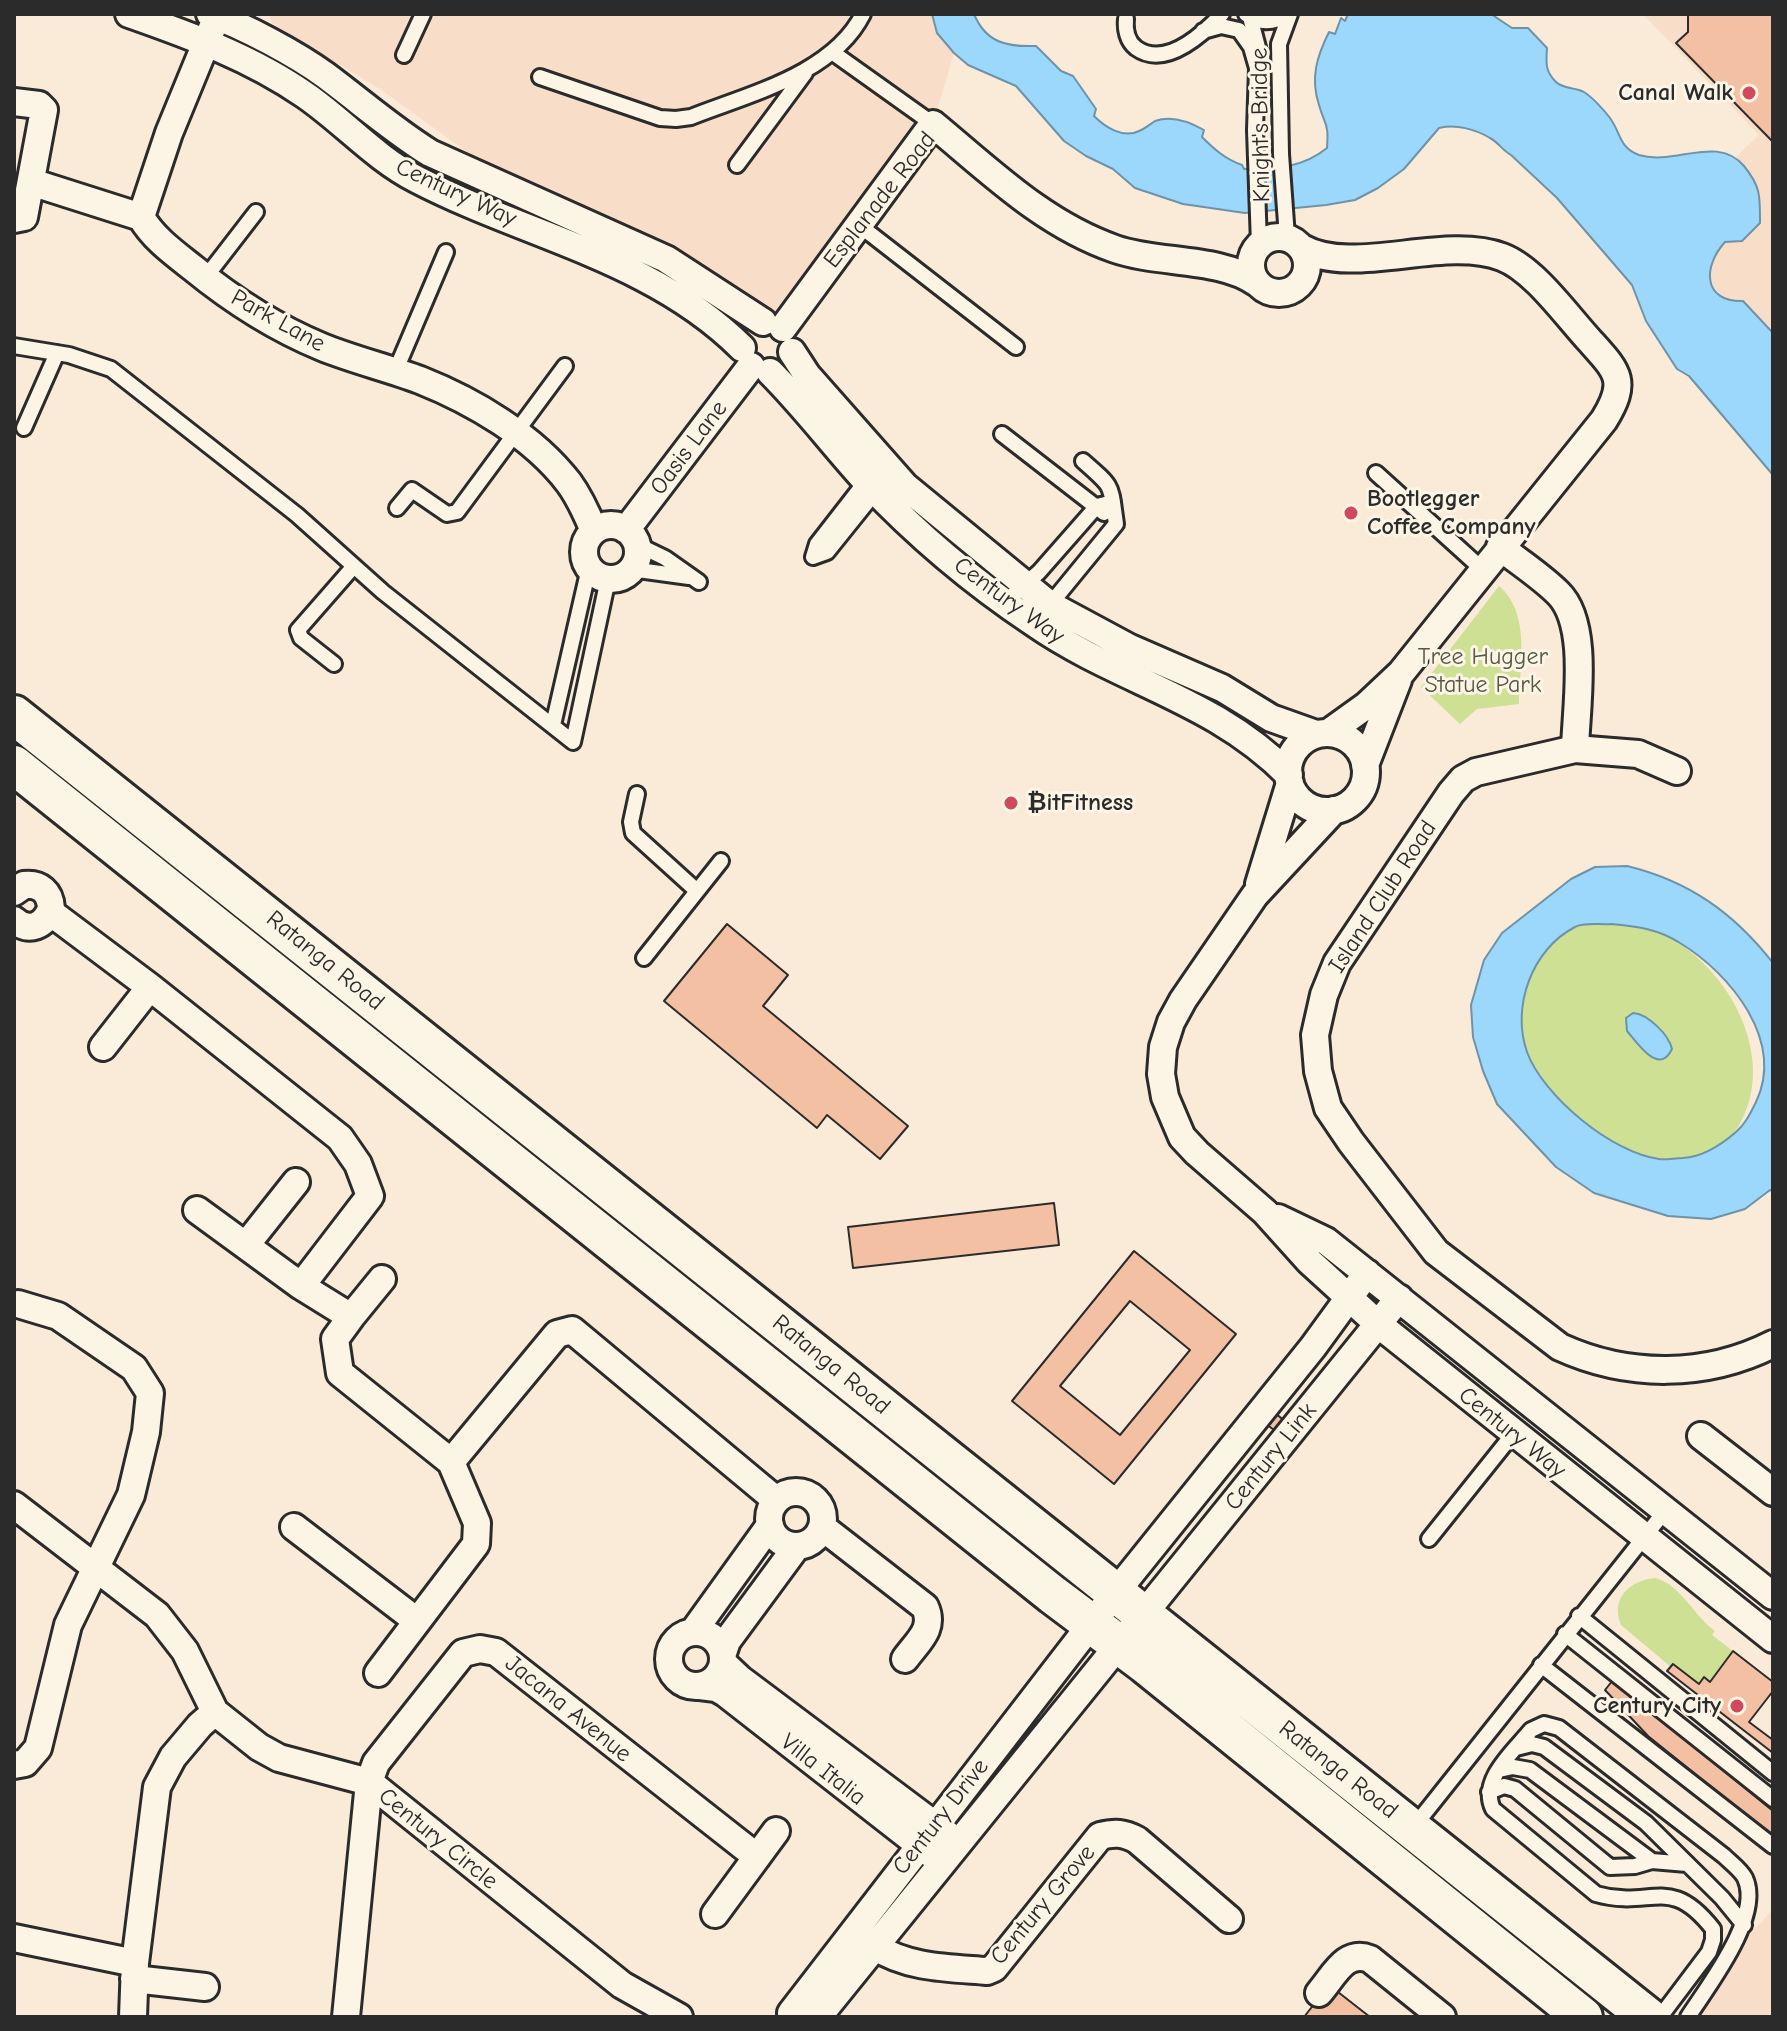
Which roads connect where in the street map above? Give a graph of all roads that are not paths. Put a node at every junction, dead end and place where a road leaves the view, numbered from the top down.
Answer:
1 (129, 14) edge
2 (423, 14) edge
3 (863, 14) edge
4 (1222, 14) edge
5 (1289, 14) edge
6 (215, 15) edge
7 (1248, 16) edge
8 (1126, 19) dead end
9 (1203, 31) junction
10 (207, 43) junction
11 (832, 52) junction
12 (404, 55) dead end
13 (1257, 68) junction
14 (806, 72) junction
15 (540, 77) dead end
16 (14, 102) edge
17 (933, 124) junction
18 (737, 165) dead end
19 (31, 182) junction
20 (256, 212) dead end
21 (141, 217) junction
22 (14, 219) edge
23 (859, 225) junction
24 (1291, 234) junction
25 (1257, 248) junction
26 (446, 252) dead end
27 (1330, 258) junction
28 (1204, 266) junction
29 (205, 278) junction
30 (1303, 280) junction
31 (1257, 283) junction
32 (779, 334) junction
33 (14, 346) edge
34 (1016, 347) dead end
35 (57, 353) junction
36 (754, 362) junction
37 (565, 366) dead end
38 (395, 372) junction
39 (24, 428) dead end
40 (514, 432) junction
41 (1002, 434) dead end
42 (1083, 461) dead end
43 (1376, 473) dead end
44 (871, 486) junction
45 (1113, 502) junction
46 (1097, 506) junction
47 (397, 508) dead end
48 (1116, 524) junction
49 (594, 531) junction
50 (618, 558) junction
51 (1491, 558) junction
52 (354, 566) junction
53 (1014, 594) junction
54 (1042, 614) junction
55 (334, 664) dead end
56 (1401, 673) junction
57 (14, 715) edge
58 (553, 725) junction
59 (1322, 734) junction
60 (1575, 749) junction
61 (14, 765) edge
62 (1365, 765) junction
63 (1677, 771) dead end
64 (1290, 779) junction
65 (637, 794) dead end
66 (1334, 810) junction
67 (721, 861) dead end
68 (697, 891) junction
69 (14, 892) edge
70 (1255, 895) junction
71 (50, 912) junction
72 (14, 920) edge
73 (644, 958) dead end
74 (150, 987) junction
75 (103, 1047) dead end
76 (296, 1182) dead end
77 (197, 1210) dead end
78 (1265, 1212) junction
79 (246, 1245) junction
80 (1367, 1273) junction
81 (382, 1279) dead end
82 (301, 1286) junction
83 (1348, 1297) junction
84 (1399, 1298) junction
85 (18, 1304) dead end
86 (351, 1317) junction
87 (1378, 1324) junction
88 (1773, 1344) edge
89 (1513, 1434) junction
90 (1701, 1436) dead end
91 (451, 1462) junction
92 (1773, 1492) edge
93 (14, 1505) edge
94 (1665, 1511) junction
95 (773, 1512) junction
96 (294, 1527) dead end
97 (822, 1527) junction
98 (1643, 1537) junction
99 (1429, 1539) dead end
100 (797, 1546) junction
101 (95, 1568) junction
102 (1773, 1596) edge
103 (1130, 1604) junction
104 (1579, 1616) junction
105 (417, 1621) junction
106 (693, 1632) junction
107 (1106, 1634) junction
108 (1565, 1634) junction
109 (1773, 1639) edge
110 (723, 1658) junction
111 (905, 1659) dead end
112 (1541, 1665) junction
113 (378, 1673) dead end
114 (700, 1686) junction
115 (215, 1712) junction
116 (1516, 1748) junction
117 (14, 1765) edge
118 (1499, 1770) junction
119 (1773, 1773) edge
120 (369, 1782) junction
121 (1489, 1792) junction
122 (1773, 1799) edge
123 (776, 1831) dead end
124 (926, 1835) junction
125 (1410, 1843) junction
126 (1773, 1846) edge
127 (951, 1853) junction
128 (757, 1857) junction
129 (1652, 1861) junction
130 (1687, 1864) junction
131 (715, 1914) dead end
132 (1229, 1919) dead end
133 (1744, 1925) junction
134 (14, 1938) edge
135 (876, 1947) junction
136 (135, 1971) junction
137 (205, 1987) dead end
138 (1319, 1993) dead end
139 (1577, 2012) edge
140 (786, 2016) edge
141 (133, 2017) edge
142 (346, 2017) edge
143 (679, 2017) edge
144 (818, 2017) edge
145 (1442, 2017) edge
146 (1648, 2017) edge
147 (1660, 2017) edge
148 (1688, 2017) edge

1 - 10 street, Century Way
2 - 12 lane
3 - 11 lane
4 - 9 lane
5 - 7 lane, Knight's Bridge
5 - 24 lane, Knight's Bridge
6 - 10 street
6 - 32 street, Century Way
7 - 13 lane, Knight's Bridge
8 - 9 lane
9 - 13 lane, Knight's Bridge
10 - 21 street
10 - 36 street, Century Way
11 - 14 lane
11 - 17 lane
13 - 25 lane, Knight's Bridge
14 - 15 lane
14 - 18 lane
16 - 19 street
17 - 23 street, Esplanade Road
17 - 28 street, Esplanade Road
19 - 21 street
19 - 22 street
20 - 29 lane
21 - 29 street, Park Lane
23 - 32 street, Esplanade Road
23 - 34 lane
24 - 25 street
24 - 27 street
24 - 30 street
25 - 28 street, Esplanade Road
25 - 31 street
26 - 38 lane
27 - 30 street
27 - 51 street
28 - 31 street, Esplanade Road
29 - 38 street, Park Lane
30 - 31 street
32 - 36 street
32 - 36 street
32 - 53 street, Century Way
33 - 35 lane
35 - 39 lane
35 - 52 lane
36 - 44 street, Century Way
36 - 50 street, Oasis Lane
37 - 40 lane
38 - 40 street, Park Lane
40 - 47 lane
40 - 49 street, Park Lane
41 - 46 lane
42 - 45 lane
43 - 51 lane
44 - 44 lane
44 - 53 street, Century Way
45 - 46 lane
45 - 48 lane
46 - 48 lane
46 - 53 lane
48 - 54 lane
49 - 50 street
49 - 50 street
50 - 50 lane
50 - 58 lane
50 - 58 lane
51 - 56 street
51 - 60 street
52 - 55 lane
52 - 58 lane
53 - 54 street, Century Way
54 - 59 street, Century Way
54 - 64 street, Century Way
56 - 59 street
56 - 62 street
57 - 103 main road, Ratanga Road
59 - 62 street
59 - 64 street
60 - 63 street, Island Club Road
60 - 88 street, Island Club Road
61 - 107 main road, Ratanga Road
62 - 66 street
64 - 66 street
64 - 70 street, Century Way
65 - 68 lane
66 - 70 street, Century Way
67 - 68 lane
68 - 73 lane
69 - 71 street
70 - 78 street, Century Way
71 - 72 street
71 - 74 street
74 - 75 street
74 - 82 street
76 - 79 street
77 - 79 street
78 - 80 street, Century Way
78 - 83 street, Century Way
79 - 82 street
80 - 83 street, Century Link
80 - 84 street, Century Way
81 - 86 street
82 - 86 street
83 - 87 street, Century Way
83 - 103 street, Century Link
84 - 87 street, Century Link
84 - 94 street, Century Way
85 - 101 street
86 - 91 street
87 - 89 street, Century Way
87 - 103 street, Century Link
89 - 98 street, Century Way
89 - 99 lane
90 - 92 street
91 - 95 street
91 - 105 street
93 - 101 street
94 - 98 lane
94 - 102 street, Century Way
95 - 97 street
95 - 100 street
95 - 106 street
96 - 105 street
97 - 100 street
97 - 111 street
98 - 104 lane
98 - 109 street, Century Way
100 - 110 street
101 - 115 street
101 - 117 street
103 - 107 street
103 - 107 street
103 - 125 main road, Ratanga Road
104 - 108 lane
104 - 119 lane
105 - 113 street
106 - 110 street
106 - 114 street
107 - 124 street, Century Drive
107 - 127 street, Century Drive
107 - 139 main road, Ratanga Road
108 - 112 lane
108 - 122 lane
110 - 114 street
110 - 124 street, Villa Italia
112 - 125 lane
112 - 126 lane
114 - 124 street, Villa Italia
115 - 120 street, Century Circle
115 - 136 street
116 - 118 lane
116 - 130 lane
116 - 133 lane
118 - 121 lane
118 - 129 lane
120 - 128 street, Jacana Avenue
120 - 142 street
120 - 143 street, Century Circle
121 - 129 lane
121 - 147 lane
123 - 128 street
124 - 127 street, Villa Italia
124 - 140 street, Century Drive
125 - 139 lane
125 - 146 main road, Ratanga Road
127 - 135 street, Century Drive
128 - 131 street
129 - 130 lane
130 - 133 lane
132 - 135 street, Century Grove
133 - 148 lane
134 - 136 street
135 - 144 street, Century Drive
136 - 137 street
136 - 141 street
138 - 145 street

